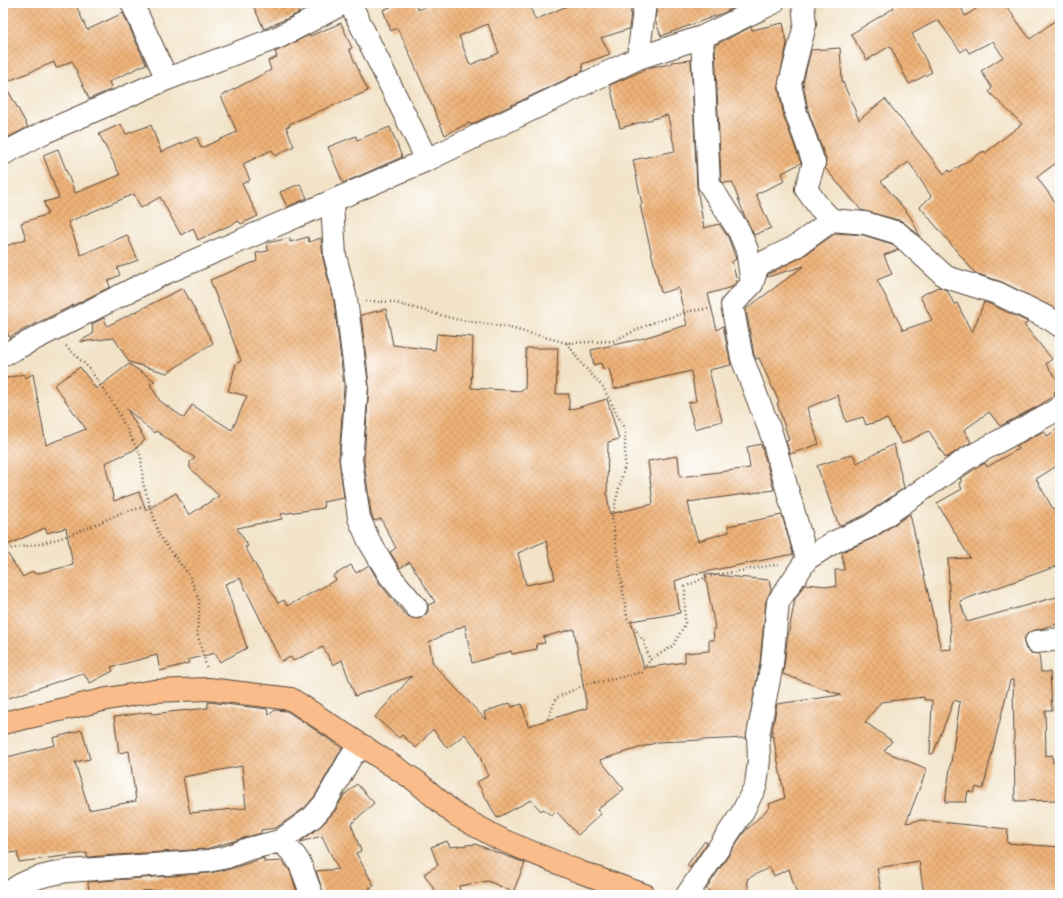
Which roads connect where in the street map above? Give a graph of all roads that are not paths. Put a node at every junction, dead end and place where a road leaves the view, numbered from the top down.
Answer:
1 (132, 3) edge
2 (344, 3) edge
3 (350, 3) edge
4 (645, 3) edge
5 (773, 3) edge
6 (803, 3) edge
7 (702, 37) junction
8 (638, 58) junction
9 (167, 79) junction
10 (3, 154) edge
11 (427, 160) junction
12 (332, 202) junction
13 (832, 220) junction
14 (752, 284) junction
15 (1060, 326) edge
16 (3, 355) edge
17 (1060, 407) edge
18 (807, 559) junction
19 (416, 607) dead end
20 (1060, 639) edge
21 (1036, 642) dead end
22 (3, 723) edge
23 (365, 747) junction
24 (280, 841) junction
25 (639, 894) edge
26 (8, 895) edge
27 (312, 895) edge
28 (687, 895) edge

1 - 9 street
2 - 9 street
3 - 11 street
4 - 8 street
5 - 7 street
6 - 13 street
7 - 8 street
7 - 14 street
8 - 11 street
9 - 10 street
11 - 12 street
12 - 16 street
12 - 19 street
13 - 14 street
13 - 15 street
14 - 18 street
17 - 18 street
18 - 28 street
20 - 21 street
22 - 23 main road
23 - 24 street
23 - 25 main road
24 - 26 street
24 - 27 street

